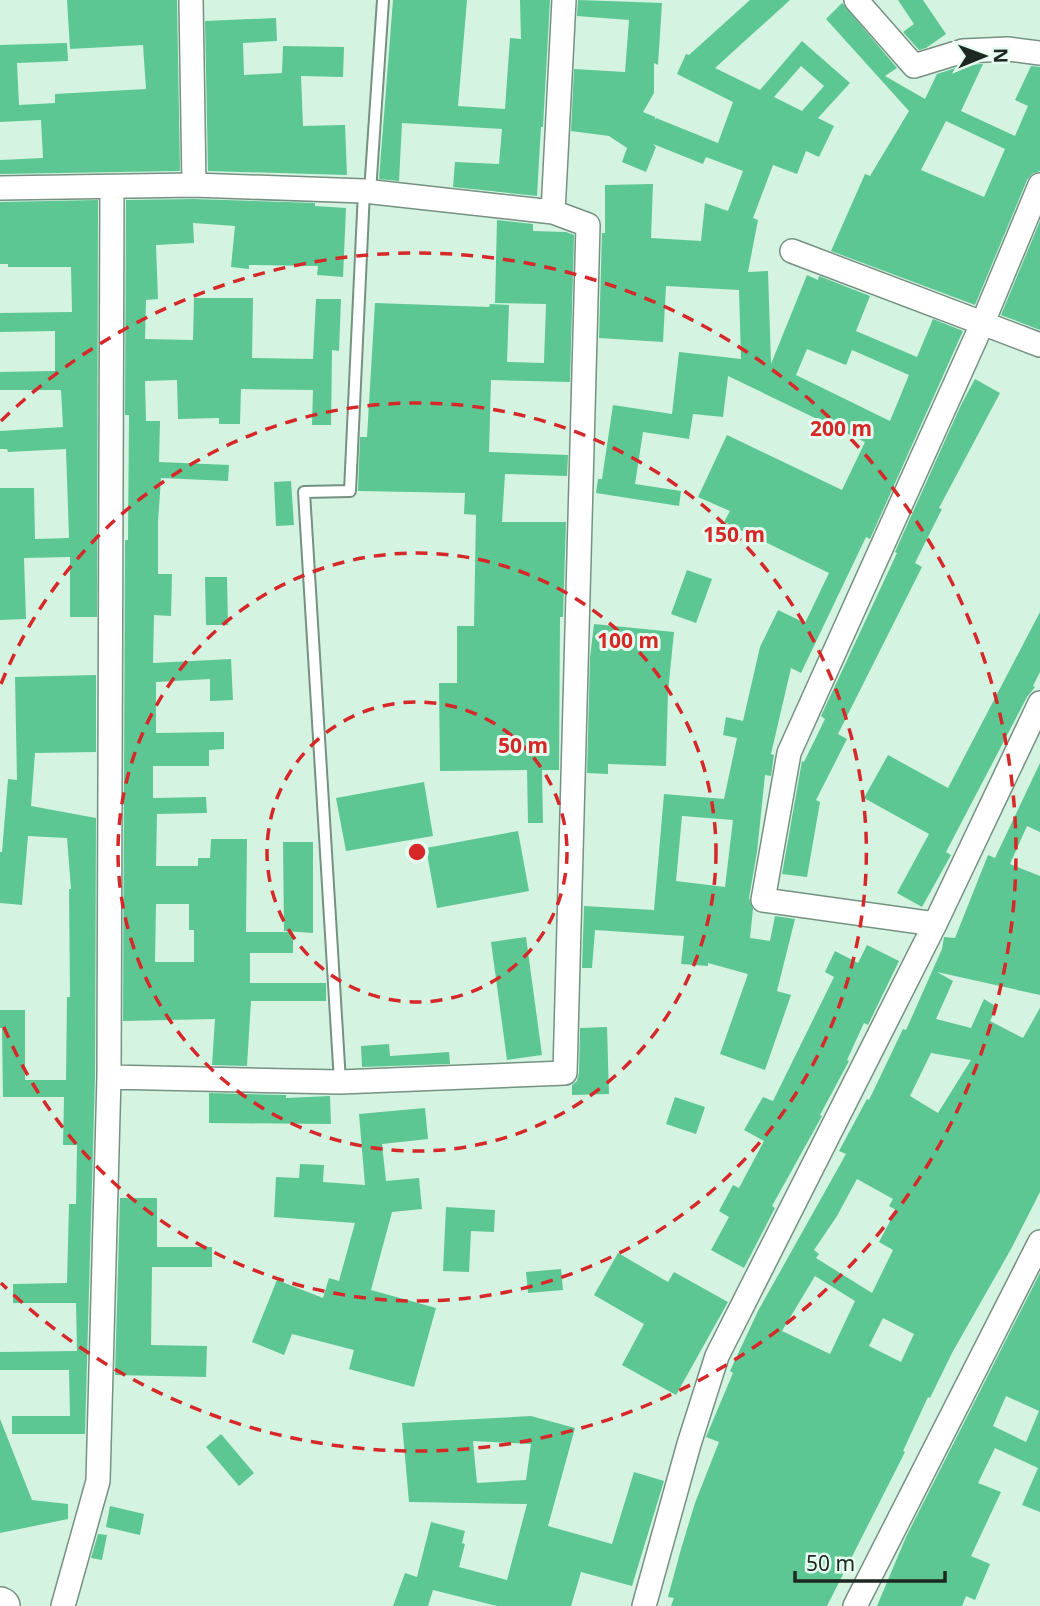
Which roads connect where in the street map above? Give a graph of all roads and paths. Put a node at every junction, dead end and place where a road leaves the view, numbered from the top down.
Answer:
1 (191, 0) edge
2 (383, 0) edge
3 (564, 0) edge
4 (856, 0) edge
5 (1040, 53) edge
6 (194, 185) junction
7 (1040, 185) edge
8 (112, 187) junction
9 (0, 188) edge
10 (367, 192) junction
11 (554, 212) junction
12 (792, 251) dead end
13 (983, 322) junction
14 (1040, 345) edge
15 (1040, 703) edge
16 (935, 925) junction
17 (109, 1077) junction
18 (340, 1082) junction
19 (1040, 1242) edge
20 (63, 1606) edge
21 (644, 1606) edge
22 (855, 1606) edge

1 - 6 street
2 - 10 lane
3 - 11 street
4 - 5 street
6 - 8 street
6 - 10 street
7 - 13 street
8 - 9 street
8 - 17 street
10 - 11 street
10 - 18 lane
11 - 18 street
12 - 13 street
13 - 14 street
13 - 16 street
15 - 16 street
16 - 21 street
17 - 18 street
17 - 20 street
19 - 22 street

